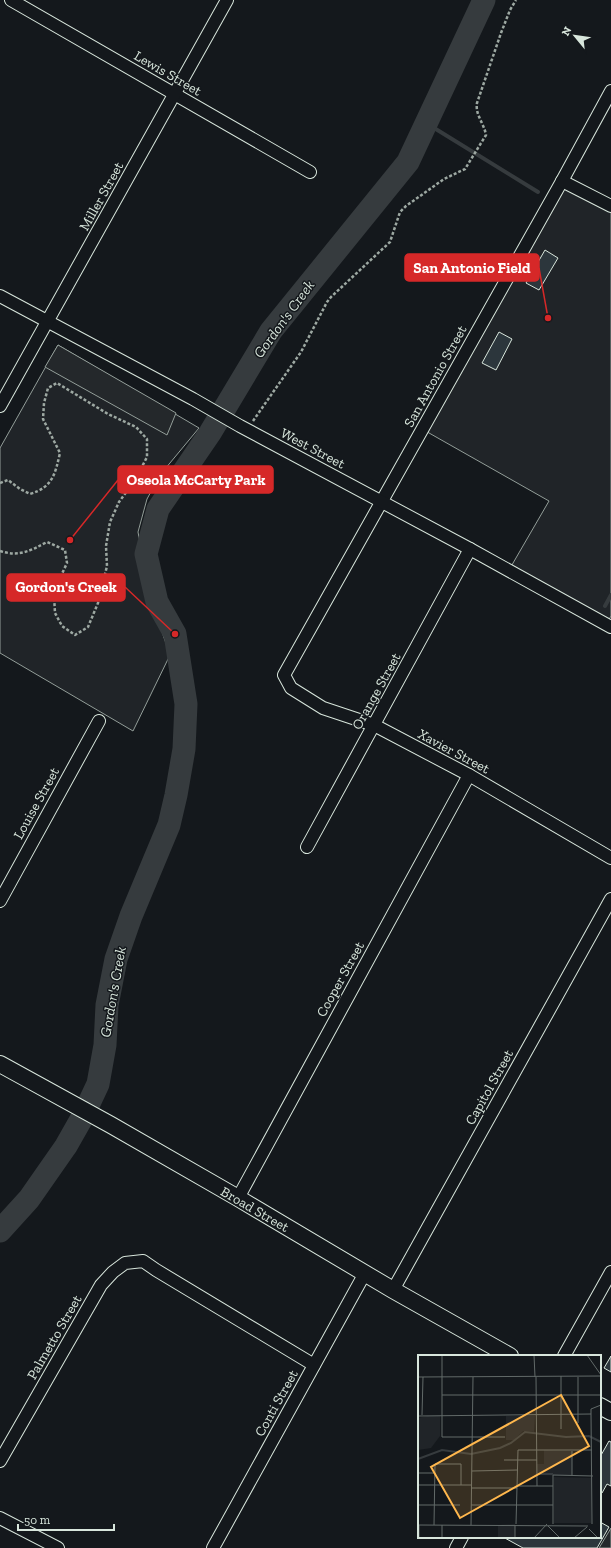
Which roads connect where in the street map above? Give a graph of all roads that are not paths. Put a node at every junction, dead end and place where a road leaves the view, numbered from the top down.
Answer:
1 (11, 0) edge
2 (228, 0) edge
3 (611, 91) edge
4 (175, 95) junction
5 (310, 172) dead end
6 (562, 180) junction
7 (611, 206) edge
8 (0, 296) edge
9 (48, 321) junction
10 (0, 406) edge
11 (381, 501) junction
12 (470, 549) junction
13 (611, 627) edge
14 (284, 675) joint
15 (99, 721) dead end
16 (374, 725) junction
17 (468, 775) junction
18 (307, 847) dead end
19 (611, 858) edge
20 (611, 899) edge
21 (0, 901) edge
22 (0, 1064) edge
23 (238, 1198) junction
24 (611, 1272) edge
25 (365, 1273) junction
26 (393, 1290) junction
27 (508, 1355) edge
28 (565, 1355) edge
29 (314, 1365) junction
30 (601, 1407) edge
31 (611, 1412) edge
32 (0, 1461) edge
33 (0, 1518) edge
34 (461, 1538) edge
35 (58, 1548) edge
36 (213, 1548) edge
37 (456, 1548) edge

1 - 4 street, Lewis Street
2 - 4 street, Miller Street
3 - 6 street, San Antonio Street
4 - 5 street, Lewis Street
4 - 9 street, Miller Street
6 - 7 street
6 - 11 street, San Antonio Street
8 - 9 street, West Street
9 - 10 street, Miller Street
9 - 11 street, West Street
11 - 12 street, West Street
11 - 14 street, San Antonio Street
12 - 13 street, West Street
12 - 16 street, Orange Street
14 - 16 street, Xavier Street
15 - 21 street, Louise Street
16 - 17 street, Xavier Street
16 - 18 street, Orange Street
17 - 19 street, Xavier Street
17 - 23 street, Cooper Street
20 - 26 street, Capitol Street
22 - 23 street, Broad Street
23 - 25 street, Broad Street
24 - 28 street
25 - 26 street, Broad Street
25 - 29 street, Conti Street
26 - 27 street, Broad Street
29 - 32 street, Palmetto Street
29 - 36 street, Conti Street
30 - 31 street
33 - 35 street
34 - 37 street

